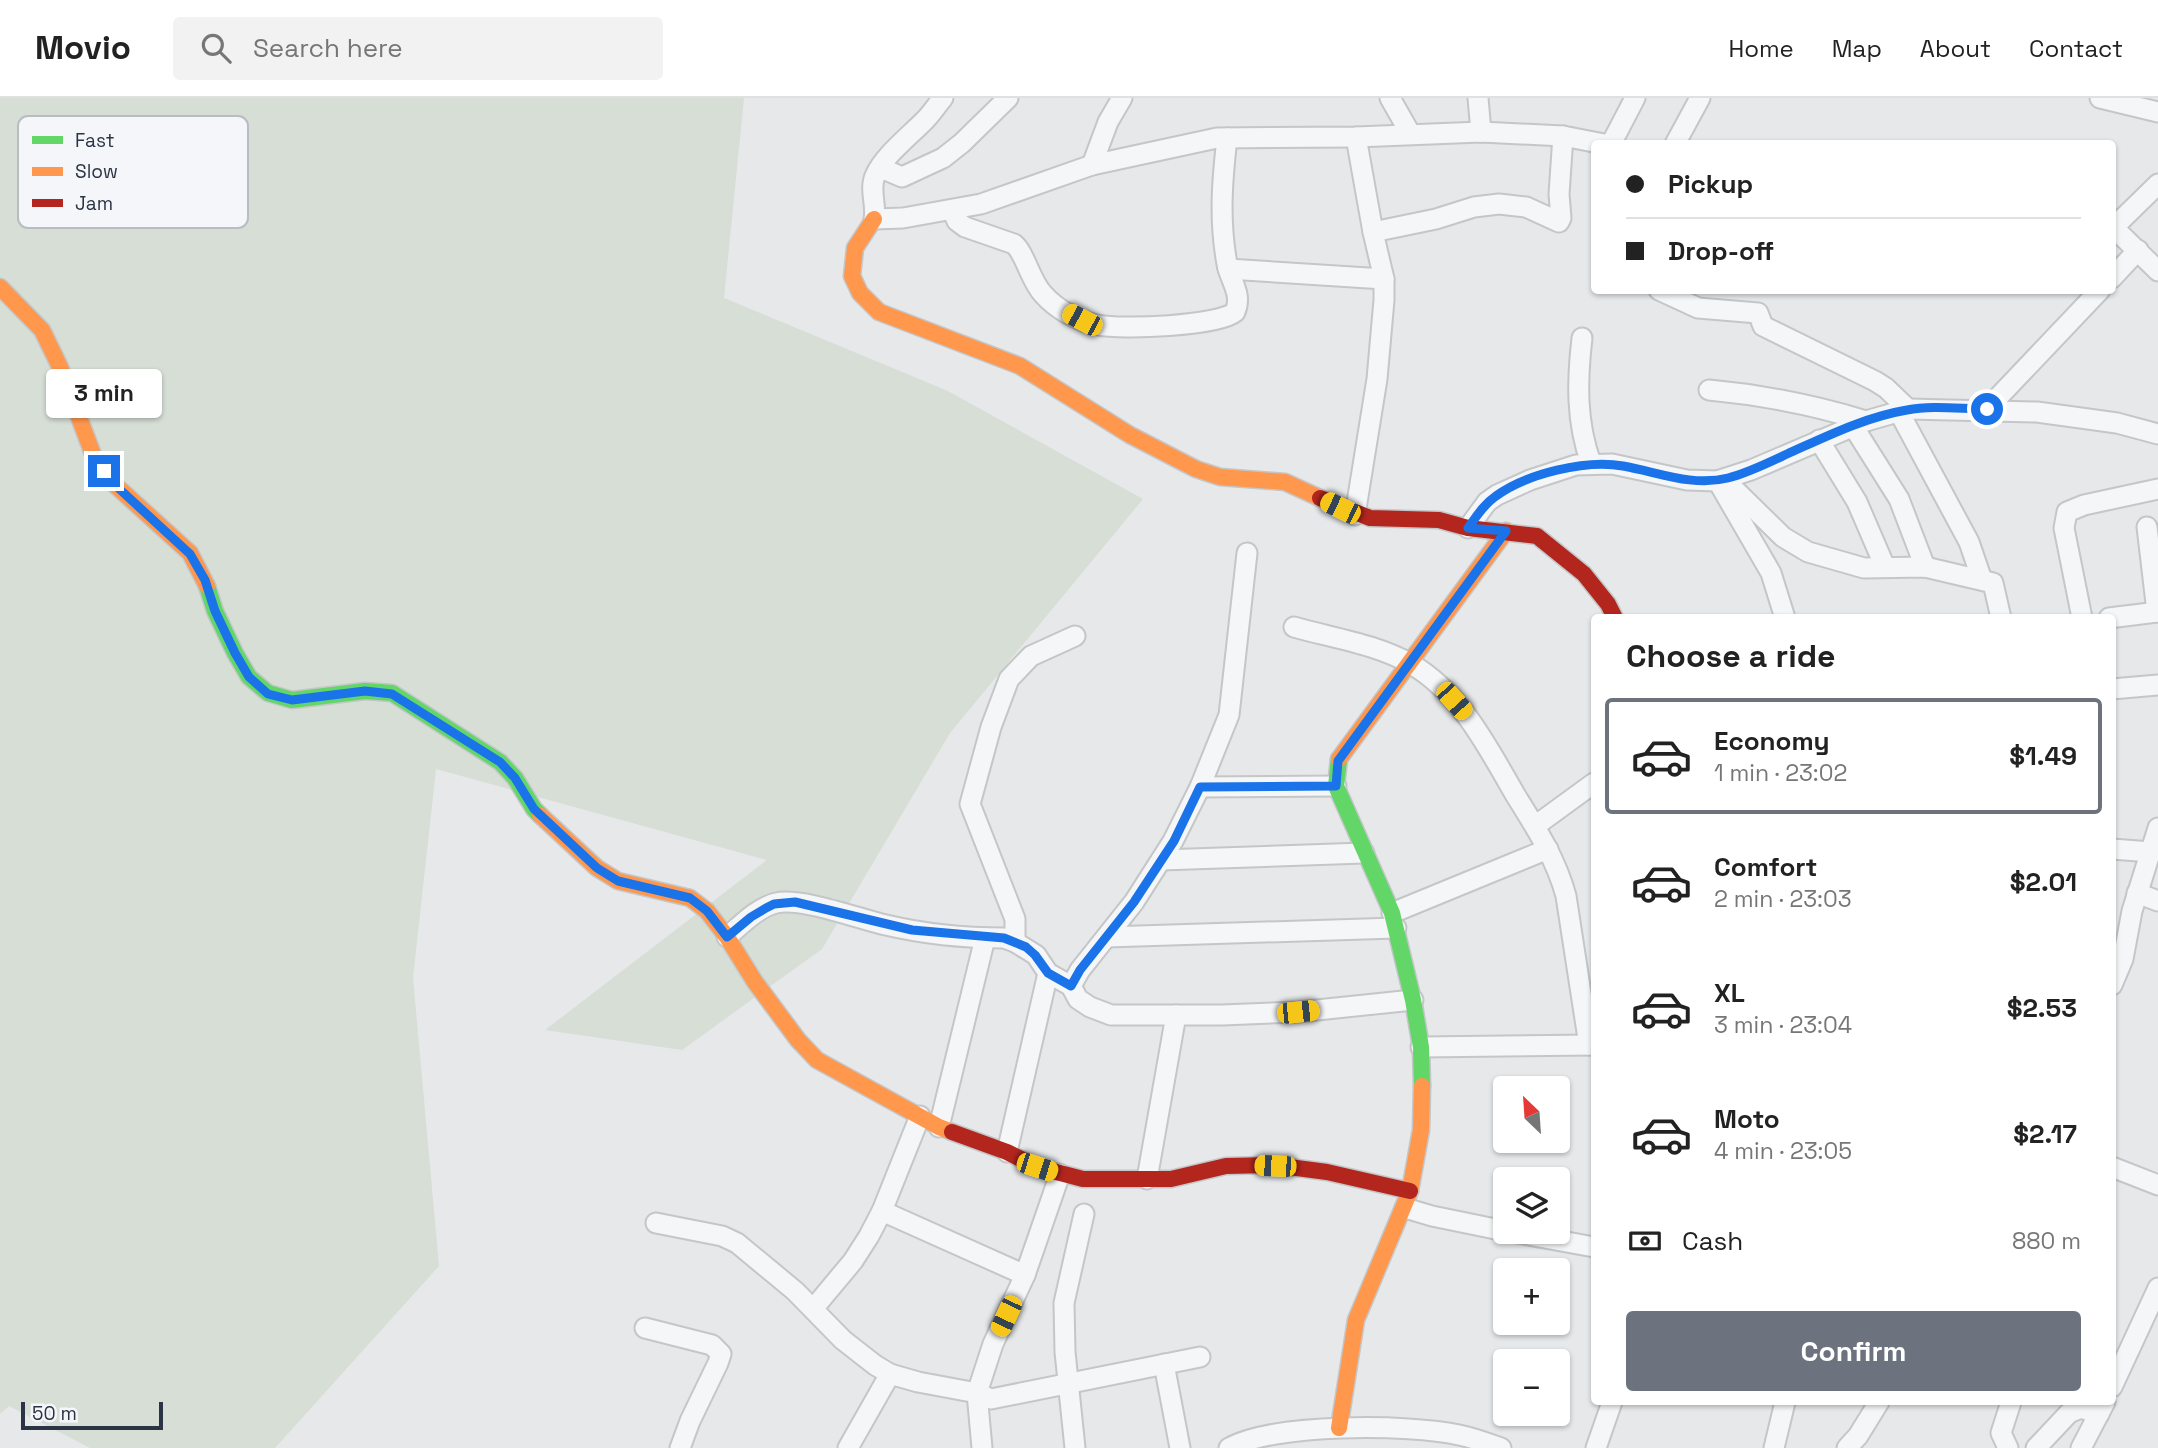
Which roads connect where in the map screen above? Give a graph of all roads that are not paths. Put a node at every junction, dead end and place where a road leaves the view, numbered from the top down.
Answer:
1 (943, 98) edge
2 (1007, 98) edge
3 (1122, 98) edge
4 (1390, 98) edge
5 (1478, 98) edge
6 (1635, 98) edge
7 (1700, 98) edge
8 (2101, 98) edge
9 (2158, 112) edge
10 (1481, 132) junction
11 (1410, 133) junction
12 (1563, 136) junction
13 (1356, 137) junction
14 (1227, 138) junction
15 (1613, 140) edge
16 (1677, 140) edge
17 (1591, 141) edge
18 (1092, 165) junction
19 (881, 168) junction
20 (2158, 184) edge
21 (952, 210) junction
22 (874, 219) junction
23 (2116, 223) edge
24 (2116, 229) edge
25 (1373, 232) junction
26 (2138, 250) junction
27 (2156, 266) edge
28 (1228, 269) junction
29 (2116, 274) edge
30 (1384, 279) junction
31 (0, 287) edge
32 (1667, 294) edge
33 (2096, 294) edge
34 (1582, 338) dead end
35 (1709, 390) dead end
36 (1987, 409) junction
37 (1903, 411) junction
38 (1859, 423) junction
39 (2158, 434) edge
40 (1819, 440) junction
41 (1591, 463) junction
42 (1717, 481) junction
43 (2158, 489) edge
44 (1355, 515) junction
45 (2147, 527) dead end
46 (1468, 528) junction
47 (1506, 531) junction
48 (1247, 553) dead end
49 (1885, 567) junction
50 (1925, 567) junction
51 (1982, 580) junction
52 (2157, 612) edge
53 (1613, 614) edge
54 (1784, 614) edge
55 (2000, 614) edge
56 (2081, 614) edge
57 (2116, 617) edge
58 (1294, 627) dead end
59 (1075, 636) dead end
60 (1409, 663) junction
61 (2158, 685) edge
62 (2116, 689) edge
63 (1591, 785) edge
64 (1336, 786) junction
65 (1200, 787) junction
66 (1535, 827) junction
67 (2158, 828) edge
68 (1548, 849) junction
69 (2116, 849) edge
70 (2151, 852) junction
71 (1364, 853) junction
72 (1161, 860) junction
73 (2137, 893) junction
74 (2158, 901) edge
75 (1394, 921) junction
76 (727, 937) junction
77 (1107, 937) junction
78 (985, 938) junction
79 (1015, 942) junction
80 (1048, 973) junction
81 (2116, 976) edge
82 (1071, 986) junction
83 (1413, 1000) junction
84 (1176, 1015) junction
85 (1591, 1039) edge
86 (1591, 1045) edge
87 (1421, 1047) junction
88 (920, 1116) junction
89 (939, 1127) junction
90 (1007, 1152) junction
91 (2116, 1169) edge
92 (1060, 1174) junction
93 (1147, 1179) junction
94 (2158, 1185) edge
95 (1407, 1199) junction
96 (882, 1211) junction
97 (1084, 1214) dead end
98 (656, 1223) dead end
99 (1493, 1229) edge
100 (1570, 1243) edge
101 (1591, 1246) edge
102 (1025, 1275) junction
103 (2158, 1288) edge
104 (813, 1309) junction
105 (645, 1328) dead end
106 (1200, 1357) dead end
107 (1164, 1364) junction
108 (890, 1374) junction
109 (2116, 1378) edge
110 (1068, 1384) junction
111 (977, 1393) junction
112 (1611, 1405) edge
113 (1784, 1405) edge
114 (1877, 1405) edge
115 (2010, 1405) edge
116 (2102, 1408) edge
117 (1339, 1428) junction
118 (1417, 1439) edge
119 (683, 1447) edge
120 (848, 1448) edge
121 (982, 1448) edge
122 (1075, 1448) edge
123 (1180, 1448) edge
124 (1229, 1448) edge
125 (1501, 1448) edge
126 (1596, 1448) edge
127 (1774, 1448) edge
128 (1847, 1448) edge
129 (2008, 1448) edge
130 (2036, 1448) edge
131 (2081, 1448) edge

1 - 19 street
2 - 19 street
3 - 18 street
4 - 11 street
5 - 10 street
6 - 15 street
7 - 16 street
8 - 9 street
10 - 11 street
10 - 12 street
11 - 13 street
12 - 17 street
12 - 25 street
13 - 14 street
13 - 25 street
14 - 18 street
14 - 28 street
18 - 21 street
19 - 22 street
20 - 23 street
21 - 22 street
21 - 28 street
22 - 44 street
24 - 26 street
25 - 30 street
26 - 27 street
26 - 29 street
28 - 30 street
30 - 44 street
31 - 76 street
32 - 37 street
33 - 36 street
34 - 41 street
35 - 38 street
36 - 37 street
36 - 39 street
37 - 38 street
37 - 51 street
38 - 40 street
38 - 50 street
40 - 42 street
40 - 49 street
41 - 42 street
41 - 46 street
42 - 49 street
42 - 54 street
43 - 56 street
44 - 46 street
45 - 52 street
46 - 47 street
47 - 53 street
47 - 60 street
48 - 65 street
49 - 50 street
50 - 51 street
51 - 55 street
52 - 57 street
58 - 60 street
59 - 79 street
60 - 64 street
60 - 66 street
61 - 62 street
63 - 66 street
64 - 65 street
64 - 71 street
65 - 72 street
66 - 68 street
67 - 70 street
68 - 75 street
68 - 85 street
69 - 70 street
70 - 73 street
71 - 72 street
71 - 75 street
72 - 77 street
73 - 74 street
73 - 81 street
75 - 77 street
75 - 83 street
76 - 78 street
76 - 88 street
77 - 82 street
78 - 79 street
78 - 89 street
79 - 80 street
80 - 82 street
80 - 90 street
82 - 84 street
83 - 84 street
83 - 87 street
84 - 93 street
86 - 87 street
87 - 95 street
88 - 89 street
88 - 96 street
89 - 90 street
90 - 92 street
91 - 94 street
92 - 93 street
92 - 102 street
93 - 95 street
95 - 99 street
95 - 117 street
96 - 102 street
96 - 104 street
97 - 110 street
98 - 104 street
100 - 101 street
102 - 111 street
103 - 109 street
104 - 108 street
105 - 119 street
106 - 107 street
107 - 110 street
107 - 123 street
108 - 111 street
108 - 120 street
110 - 111 street
110 - 122 street
111 - 121 street
112 - 126 street
113 - 127 street
114 - 128 street
115 - 129 street
116 - 130 street
116 - 131 street
117 - 118 street
117 - 124 street
118 - 125 street

